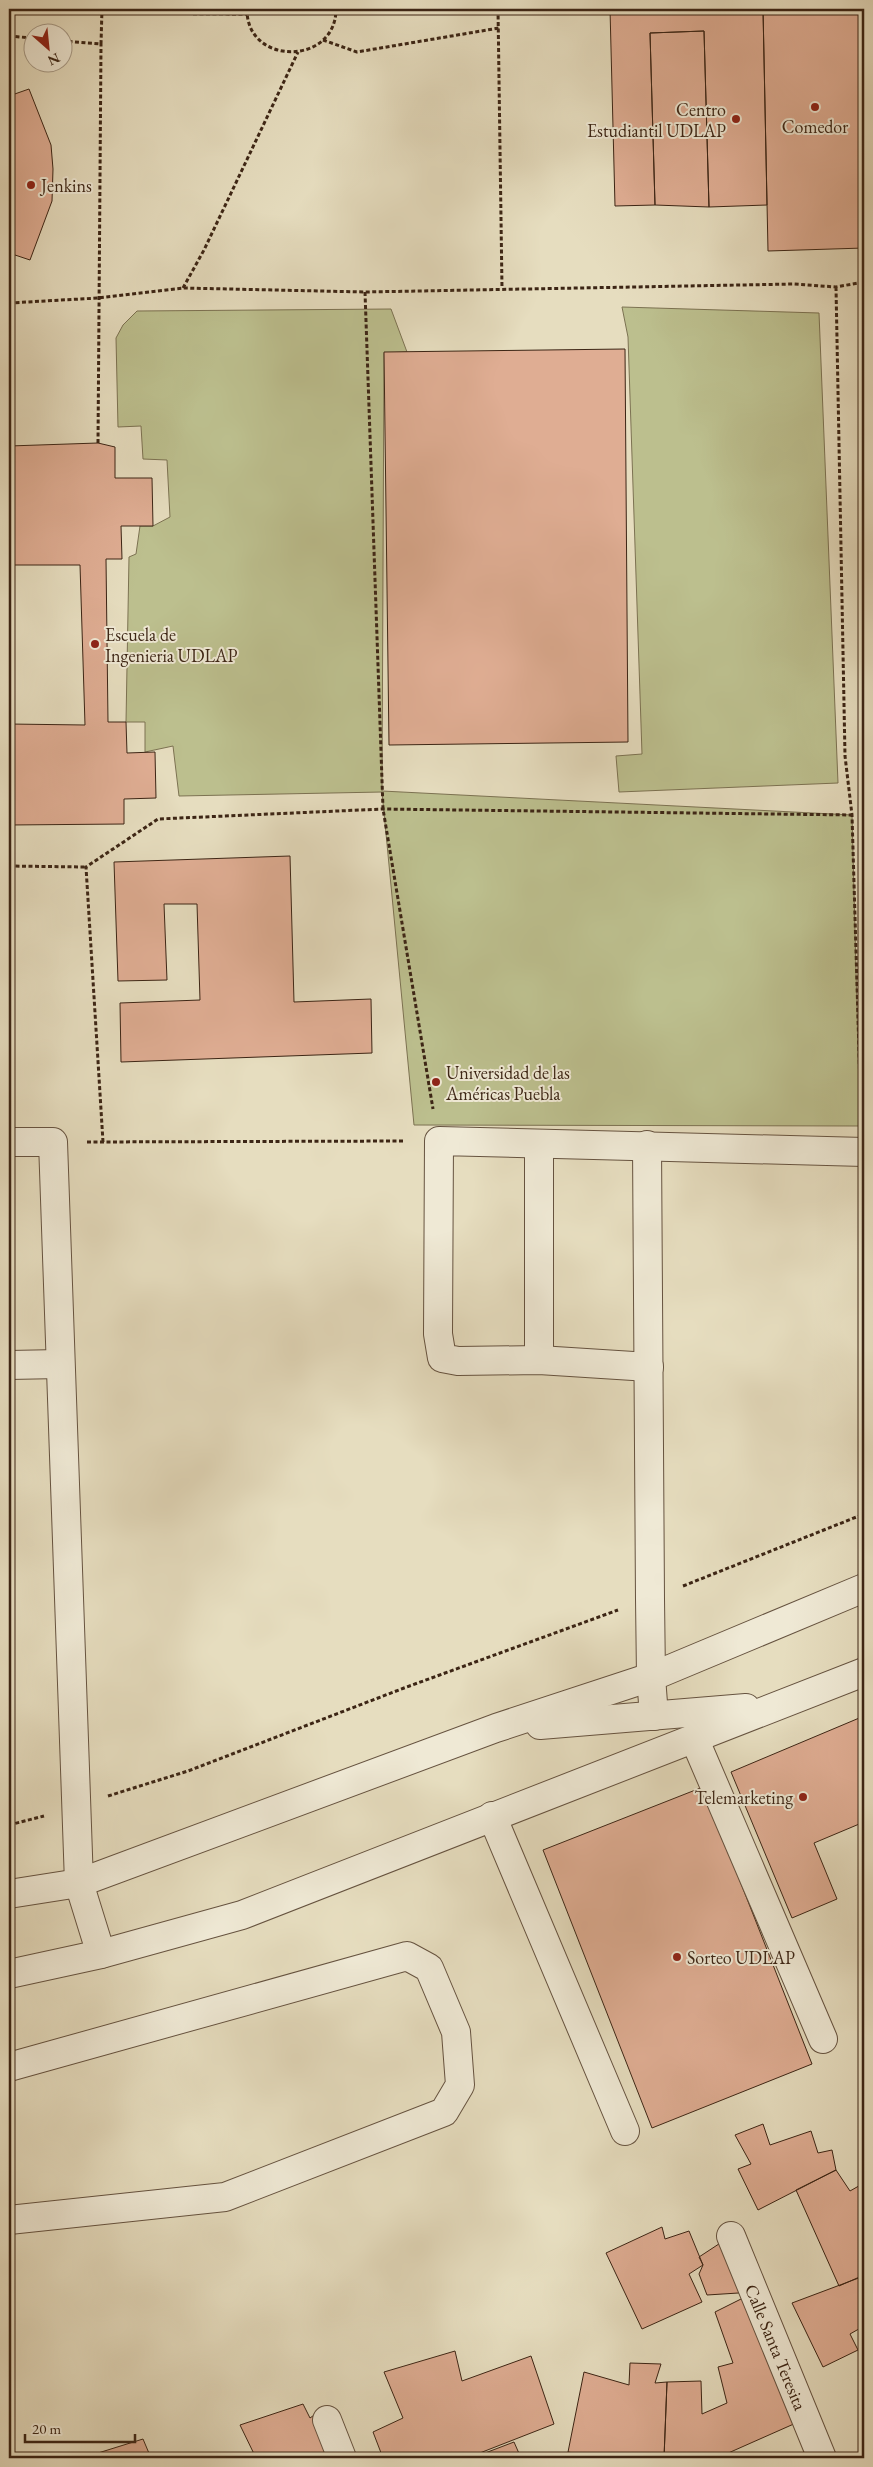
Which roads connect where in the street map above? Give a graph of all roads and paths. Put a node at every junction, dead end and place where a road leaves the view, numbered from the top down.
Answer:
1 (247, 9) edge
2 (336, 9) edge
3 (498, 9) edge
4 (102, 11) edge
5 (247, 14) junction
6 (499, 28) junction
7 (9, 36) edge
8 (22, 37) edge
9 (323, 40) junction
10 (72, 42) edge
11 (101, 44) junction
12 (298, 52) junction
13 (864, 282) edge
14 (836, 287) junction
15 (183, 288) junction
16 (502, 288) junction
17 (365, 292) junction
18 (98, 298) junction
19 (9, 303) edge
20 (98, 444) dead end
21 (383, 809) junction
22 (852, 815) junction
23 (9, 866) edge
24 (86, 866) junction
25 (439, 1141) junction
26 (9, 1142) edge
27 (53, 1142) junction
28 (103, 1142) junction
29 (540, 1145) junction
30 (647, 1145) junction
31 (863, 1152) edge
32 (539, 1360) junction
33 (60, 1364) junction
34 (9, 1365) edge
35 (649, 1367) junction
36 (864, 1514) edge
37 (864, 1588) edge
38 (650, 1599) junction
39 (864, 1672) edge
40 (651, 1676) junction
41 (777, 1706) junction
42 (654, 1716) junction
43 (496, 1728) junction
44 (694, 1738) junction
45 (76, 1806) junction
46 (492, 1816) junction
47 (9, 1825) edge
48 (79, 1883) junction
49 (9, 1894) edge
50 (101, 1954) junction
51 (9, 1974) edge
52 (823, 2039) dead end
53 (9, 2067) edge
54 (625, 2131) dead end
55 (9, 2220) edge
56 (731, 2236) dead end
57 (327, 2420) dead end
58 (342, 2458) edge
59 (822, 2458) edge

1 - 5 path
2 - 9 path
3 - 6 path
4 - 5 path
4 - 11 path
5 - 12 path
6 - 9 path
6 - 16 path
7 - 8 path
9 - 12 path
10 - 11 path
11 - 18 path
12 - 15 path
13 - 14 path
14 - 16 path
14 - 22 path
15 - 17 path
15 - 18 path
16 - 17 path
17 - 21 path
18 - 19 path
18 - 20 path
21 - 22 path
21 - 24 path
21 - 25 path
22 - 31 path
23 - 24 path
24 - 28 path
25 - 28 path
25 - 29 street
25 - 32 street
26 - 27 street
27 - 28 path
27 - 33 street
29 - 30 street
29 - 32 street
30 - 31 street
30 - 35 street
32 - 35 street
33 - 34 street
33 - 45 street
35 - 38 street
36 - 38 path
37 - 40 street
38 - 40 street
38 - 45 path
39 - 41 street
40 - 42 street
40 - 43 street
41 - 42 street
41 - 44 street
42 - 43 street
43 - 48 street
44 - 46 street
44 - 52 street
45 - 47 path
45 - 48 street
46 - 50 street
46 - 54 street
48 - 49 street
48 - 50 street
50 - 51 street
53 - 55 street
56 - 59 street, Calle Santa Teresita
57 - 58 street

